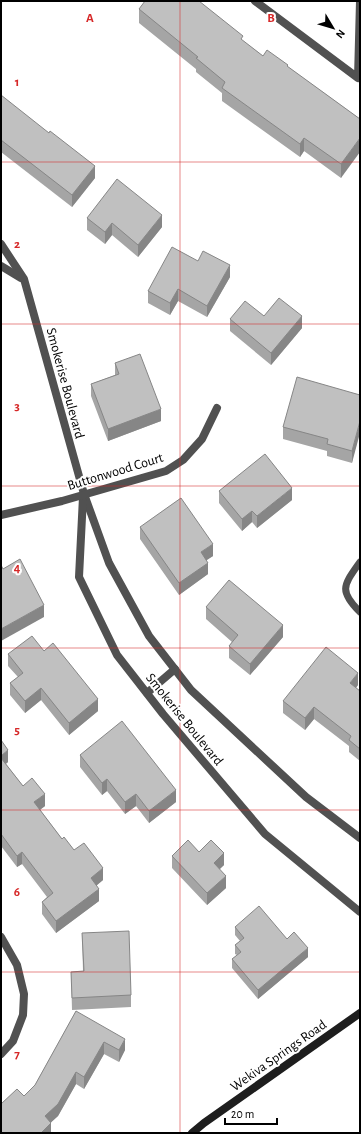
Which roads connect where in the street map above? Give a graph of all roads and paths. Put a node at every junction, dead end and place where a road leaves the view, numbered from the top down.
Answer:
1 (255, 1) edge
2 (360, 1) edge
3 (1, 244) edge
4 (1, 266) edge
5 (24, 279) junction
6 (217, 408) dead end
7 (84, 494) junction
8 (1, 515) edge
9 (360, 562) edge
10 (360, 612) edge
11 (175, 669) junction
12 (146, 693) junction
13 (360, 838) edge
14 (360, 912) edge
15 (1, 938) edge
16 (360, 1013) edge
17 (1, 1054) edge
18 (192, 1133) edge

1 - 2 street
3 - 5 street, Smokerise Boulevard
4 - 5 street
5 - 7 street, Smokerise Boulevard
6 - 7 street, Buttonwood Court
7 - 8 street, Buttonwood Court
7 - 11 street, Smokerise Boulevard
7 - 12 street, Smokerise Boulevard
9 - 10 lane
11 - 12 street
11 - 13 street, Smokerise Boulevard
12 - 14 street, Smokerise Boulevard
15 - 17 street
16 - 18 main road, Wekiva Springs Road

